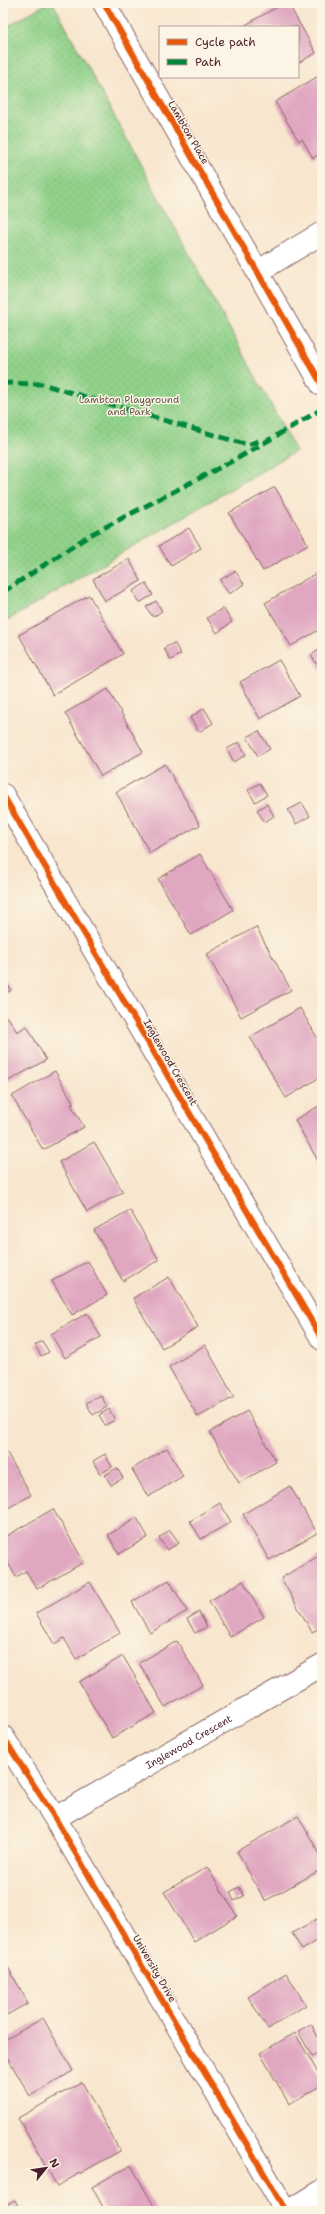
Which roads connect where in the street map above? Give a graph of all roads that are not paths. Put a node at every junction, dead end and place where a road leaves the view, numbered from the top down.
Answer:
1 (104, 3) edge
2 (322, 232) edge
3 (257, 272) junction
4 (322, 386) edge
5 (3, 795) edge
6 (322, 1339) edge
7 (322, 1665) edge
8 (3, 1736) edge
9 (55, 1818) junction
10 (322, 2191) edge
11 (286, 2211) edge
12 (290, 2211) edge

1 - 3 street, Lambton Place
2 - 3 street
3 - 4 street, Lambton Place
5 - 6 street, Inglewood Crescent
7 - 9 street, Inglewood Crescent
8 - 9 street, University Drive
9 - 11 street, University Drive
10 - 12 street

